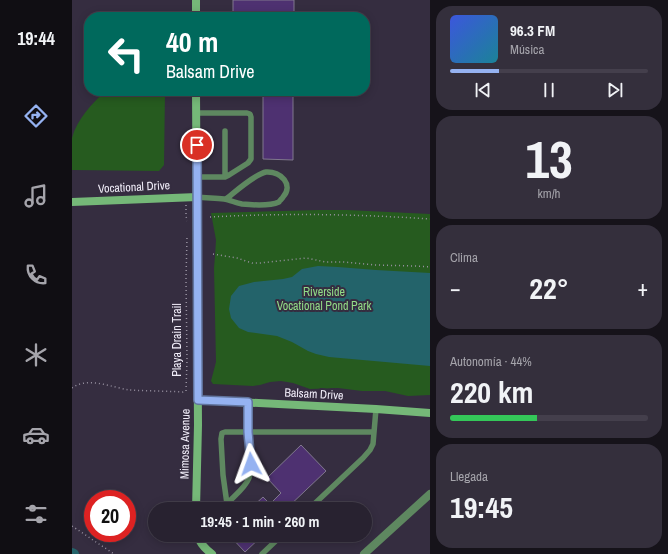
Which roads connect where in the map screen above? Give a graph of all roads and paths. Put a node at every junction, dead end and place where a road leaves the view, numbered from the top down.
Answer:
1 (196, 0) edge
2 (196, 12) edge
3 (196, 96) edge
4 (196, 113) junction
5 (225, 131) dead end
6 (197, 177) junction
7 (225, 177) junction
8 (186, 197) junction
9 (197, 197) junction
10 (226, 200) junction
11 (72, 202) edge
12 (210, 217) dead end
13 (430, 219) edge
14 (188, 222) dead end
15 (187, 236) dead end
16 (213, 254) dead end
17 (430, 267) edge
18 (72, 388) edge
19 (198, 400) junction
20 (248, 402) junction
21 (376, 408) junction
22 (430, 413) edge
23 (248, 432) junction
24 (374, 432) junction
25 (430, 494) edge
26 (196, 502) edge
27 (227, 502) edge
28 (229, 502) edge
29 (317, 502) edge
30 (72, 526) edge
31 (200, 542) edge
32 (275, 542) edge
33 (114, 554) edge
34 (212, 554) edge
35 (262, 554) edge
36 (364, 554) edge

1 - 2 street
3 - 4 street, Mimosa Avenue
4 - 6 street, Mimosa Avenue
4 - 7 lane
5 - 7 lane
6 - 7 lane
6 - 9 street, Mimosa Avenue
8 - 9 street, Vocational Drive
8 - 11 street, Vocational Drive
8 - 14 path
9 - 10 lane
9 - 19 street, Mimosa Avenue
10 - 10 lane
12 - 13 path
15 - 18 path, Playa Drain Trail
16 - 17 path
19 - 20 street, Balsam Drive
19 - 26 street, Mimosa Avenue
20 - 21 street, Balsam Drive
20 - 23 lane
21 - 22 street, Balsam Drive
21 - 24 lane
23 - 24 lane
23 - 27 lane
23 - 28 lane
24 - 29 lane
25 - 36 street
30 - 33 path
31 - 34 street
32 - 35 lane

